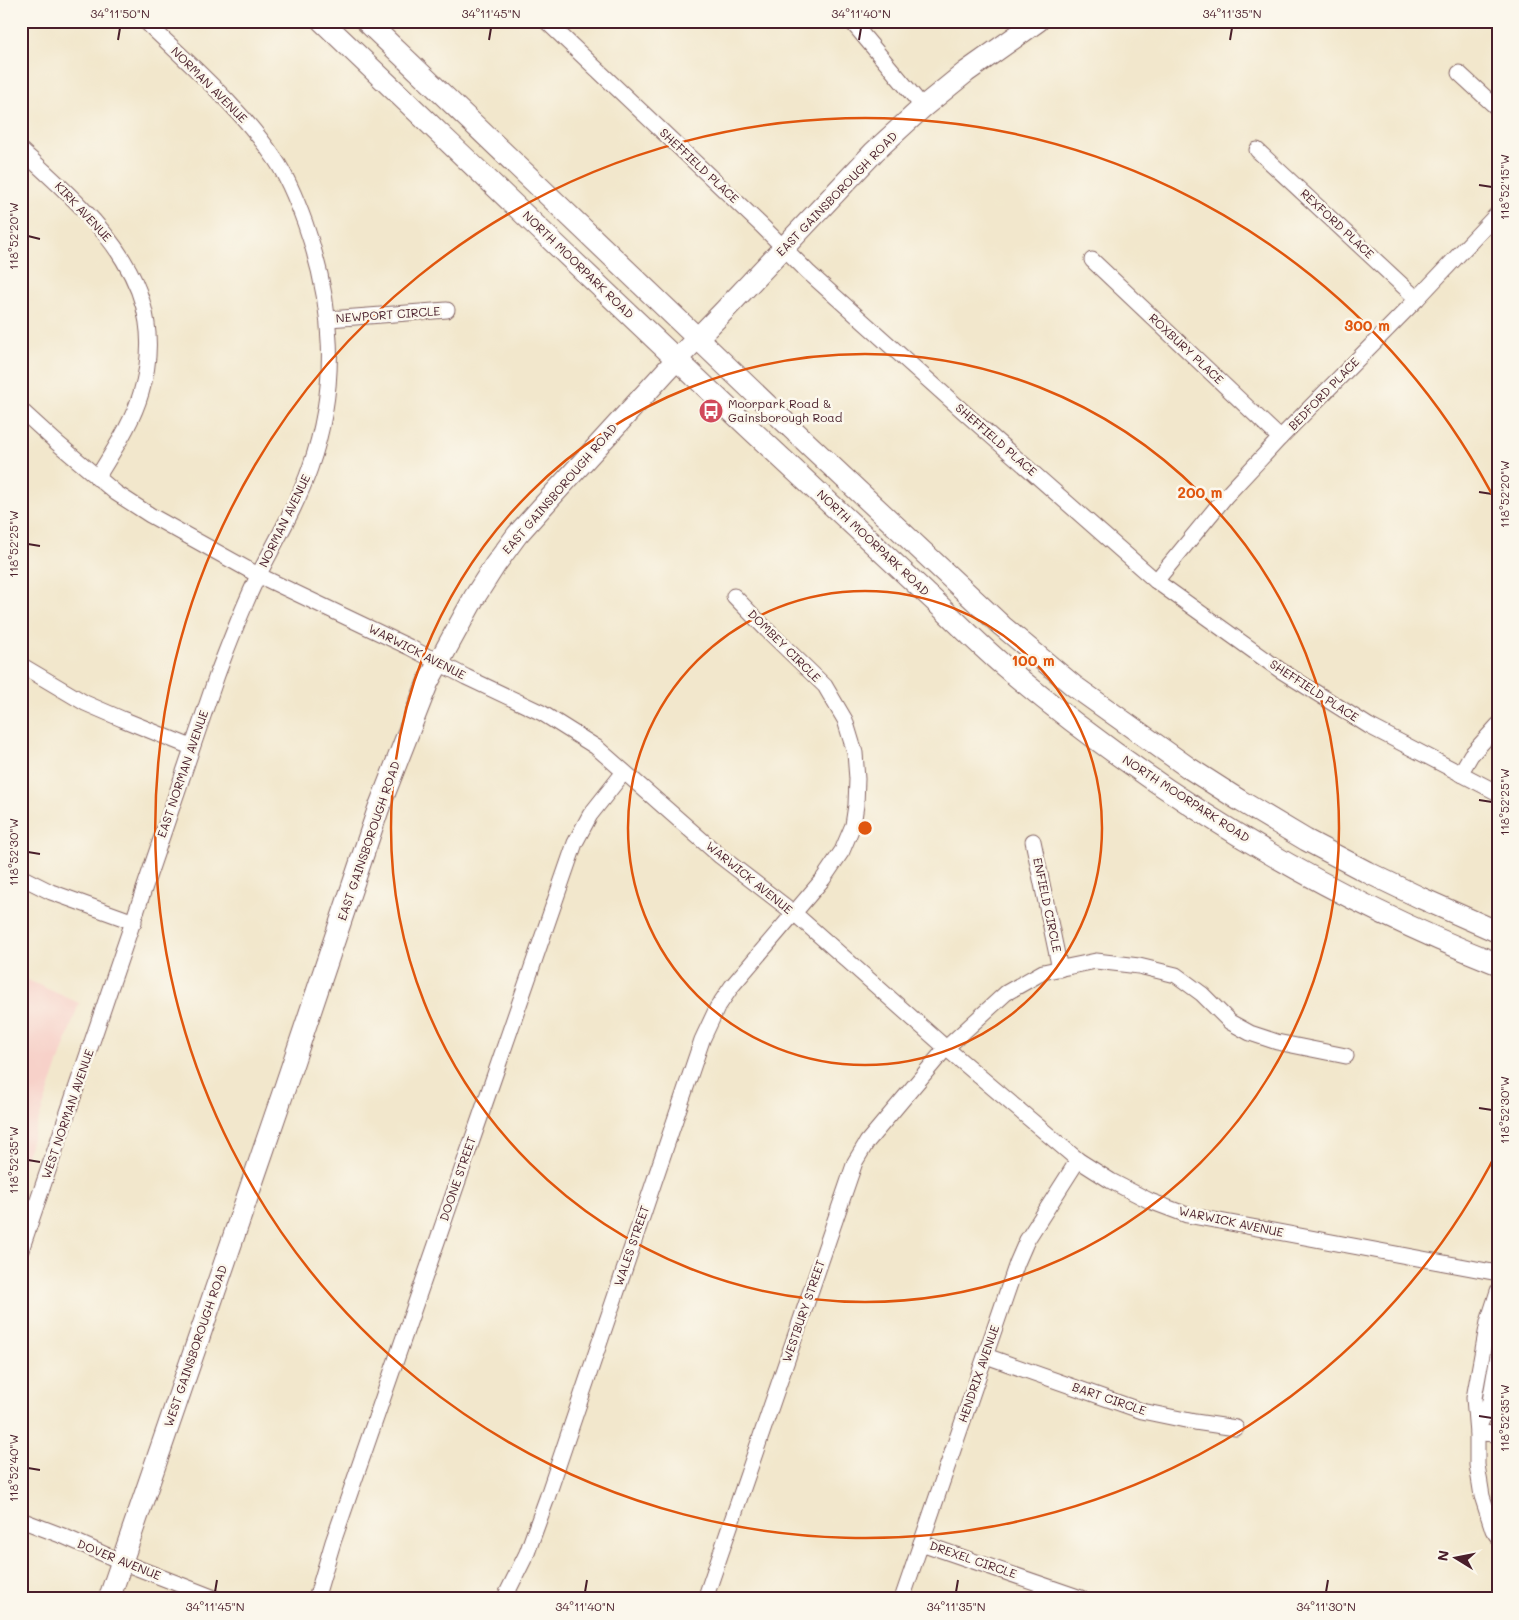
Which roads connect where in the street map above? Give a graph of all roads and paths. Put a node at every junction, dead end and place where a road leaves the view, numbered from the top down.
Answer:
1 (145, 21) edge
2 (322, 21) edge
3 (366, 21) edge
4 (546, 21) edge
5 (851, 21) edge
6 (1038, 21) edge
7 (1459, 73) dead end
8 (923, 107) junction
9 (1498, 109) edge
10 (21, 150) edge
11 (1257, 150) dead end
12 (1498, 213) edge
13 (784, 249) junction
14 (1092, 260) dead end
15 (1417, 299) junction
16 (447, 310) dead end
17 (329, 319) junction
18 (697, 338) junction
19 (677, 359) junction
20 (21, 410) edge
21 (1280, 438) junction
22 (97, 478) junction
23 (258, 575) junction
24 (1156, 581) junction
25 (734, 596) dead end
26 (438, 662) junction
27 (21, 665) edge
28 (1498, 725) edge
29 (191, 746) junction
30 (624, 772) junction
31 (1460, 774) junction
32 (1498, 793) edge
33 (1034, 841) dead end
34 (21, 877) edge
35 (794, 913) junction
36 (134, 922) junction
37 (1498, 932) edge
38 (1498, 964) edge
39 (1060, 969) junction
40 (115, 977) joint
41 (946, 1048) junction
42 (1346, 1056) dead end
43 (283, 1092) joint
44 (1078, 1160) junction
45 (21, 1250) edge
46 (1498, 1273) edge
47 (1498, 1291) edge
48 (1498, 1355) edge
49 (986, 1356) junction
50 (1236, 1428) dead end
51 (1477, 1433) junction
52 (1498, 1434) edge
53 (21, 1520) edge
54 (1498, 1537) edge
55 (921, 1543) junction
56 (122, 1562) junction
57 (1081, 1598) edge
58 (109, 1599) edge
59 (217, 1599) edge
60 (316, 1599) edge
61 (504, 1599) edge
62 (705, 1599) edge
63 (902, 1599) edge

1 - 17 street, NORMAN AVENUE
2 - 19 main road, NORTH MOORPARK ROAD
3 - 18 main road
4 - 13 street, SHEFFIELD PLACE
5 - 8 street
6 - 8 main road, EAST GAINSBOROUGH ROAD
7 - 9 street
8 - 13 main road, EAST GAINSBOROUGH ROAD
10 - 22 street, KIRK AVENUE
11 - 15 street, REXFORD PLACE
12 - 15 street, BEDFORD PLACE
13 - 18 main road, EAST GAINSBOROUGH ROAD
13 - 24 street, SHEFFIELD PLACE
14 - 21 street, ROXBURY PLACE
15 - 21 street, BEDFORD PLACE
16 - 17 street, NEWPORT CIRCLE
17 - 23 street, NORMAN AVENUE
18 - 19 main road, EAST GAINSBOROUGH ROAD
18 - 37 main road
19 - 26 main road, EAST GAINSBOROUGH ROAD
19 - 38 main road, NORTH MOORPARK ROAD
20 - 22 street, WARWICK AVENUE
21 - 24 street, BEDFORD PLACE
22 - 23 street, WARWICK AVENUE
23 - 26 street, WARWICK AVENUE
23 - 29 street, EAST NORMAN AVENUE
24 - 31 street, SHEFFIELD PLACE
25 - 35 street, DOMBEY CIRCLE
26 - 30 street, WARWICK AVENUE
26 - 43 main road, EAST GAINSBOROUGH ROAD
27 - 29 street
28 - 31 street
29 - 36 street, EAST NORMAN AVENUE
30 - 35 street, WARWICK AVENUE
30 - 60 street, DOONE STREET
31 - 32 street, SHEFFIELD PLACE
33 - 39 street, ENFIELD CIRCLE
34 - 36 street
35 - 41 street, WARWICK AVENUE
35 - 61 street, WALES STREET
36 - 40 street, EAST NORMAN AVENUE
39 - 41 street, WESTBURY STREET
39 - 42 street, WESTBURY STREET
40 - 45 street, WEST NORMAN AVENUE
41 - 44 street, WARWICK AVENUE
41 - 62 street, WESTBURY STREET
43 - 56 main road, WEST GAINSBOROUGH ROAD
44 - 46 street, WARWICK AVENUE
44 - 49 street, HENDRIX AVENUE
47 - 51 street
48 - 51 street
49 - 50 street, BART CIRCLE
49 - 55 street, HENDRIX AVENUE
51 - 52 street
51 - 54 street
53 - 56 street, DOVER AVENUE
55 - 57 street, DREXEL CIRCLE
55 - 63 street, HENDRIX AVENUE
56 - 58 main road, WEST GAINSBOROUGH ROAD
56 - 59 street, DOVER AVENUE

